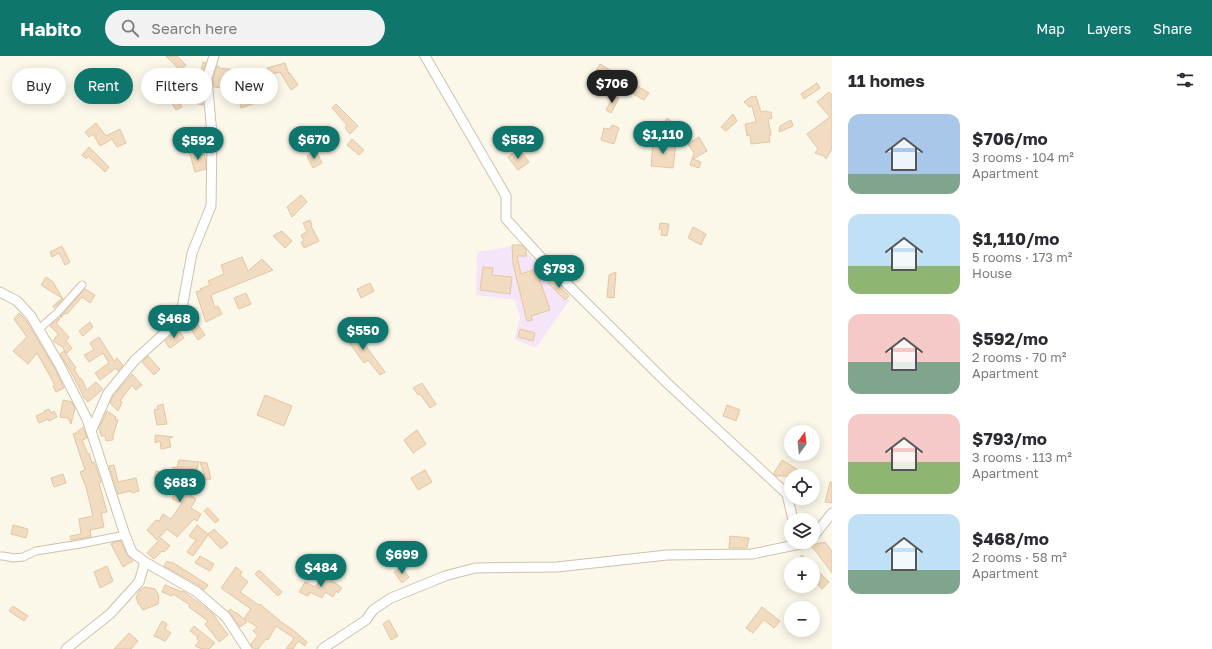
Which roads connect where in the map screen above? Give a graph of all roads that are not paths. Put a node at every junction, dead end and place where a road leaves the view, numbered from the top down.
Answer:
1 (214, 56) edge
2 (426, 56) edge
3 (82, 285) dead end
4 (0, 292) edge
5 (39, 329) junction
6 (91, 431) junction
7 (792, 513) edge
8 (832, 513) edge
9 (820, 528) edge
10 (125, 535) junction
11 (784, 547) edge
12 (0, 556) edge
13 (145, 562) junction
14 (66, 649) edge
15 (247, 649) edge
16 (322, 649) edge

1 - 6 street
2 - 7 street
3 - 5 street
4 - 5 street
5 - 6 street
6 - 10 street
8 - 9 street
10 - 12 street
10 - 13 street
11 - 16 street
13 - 14 street
13 - 15 street

